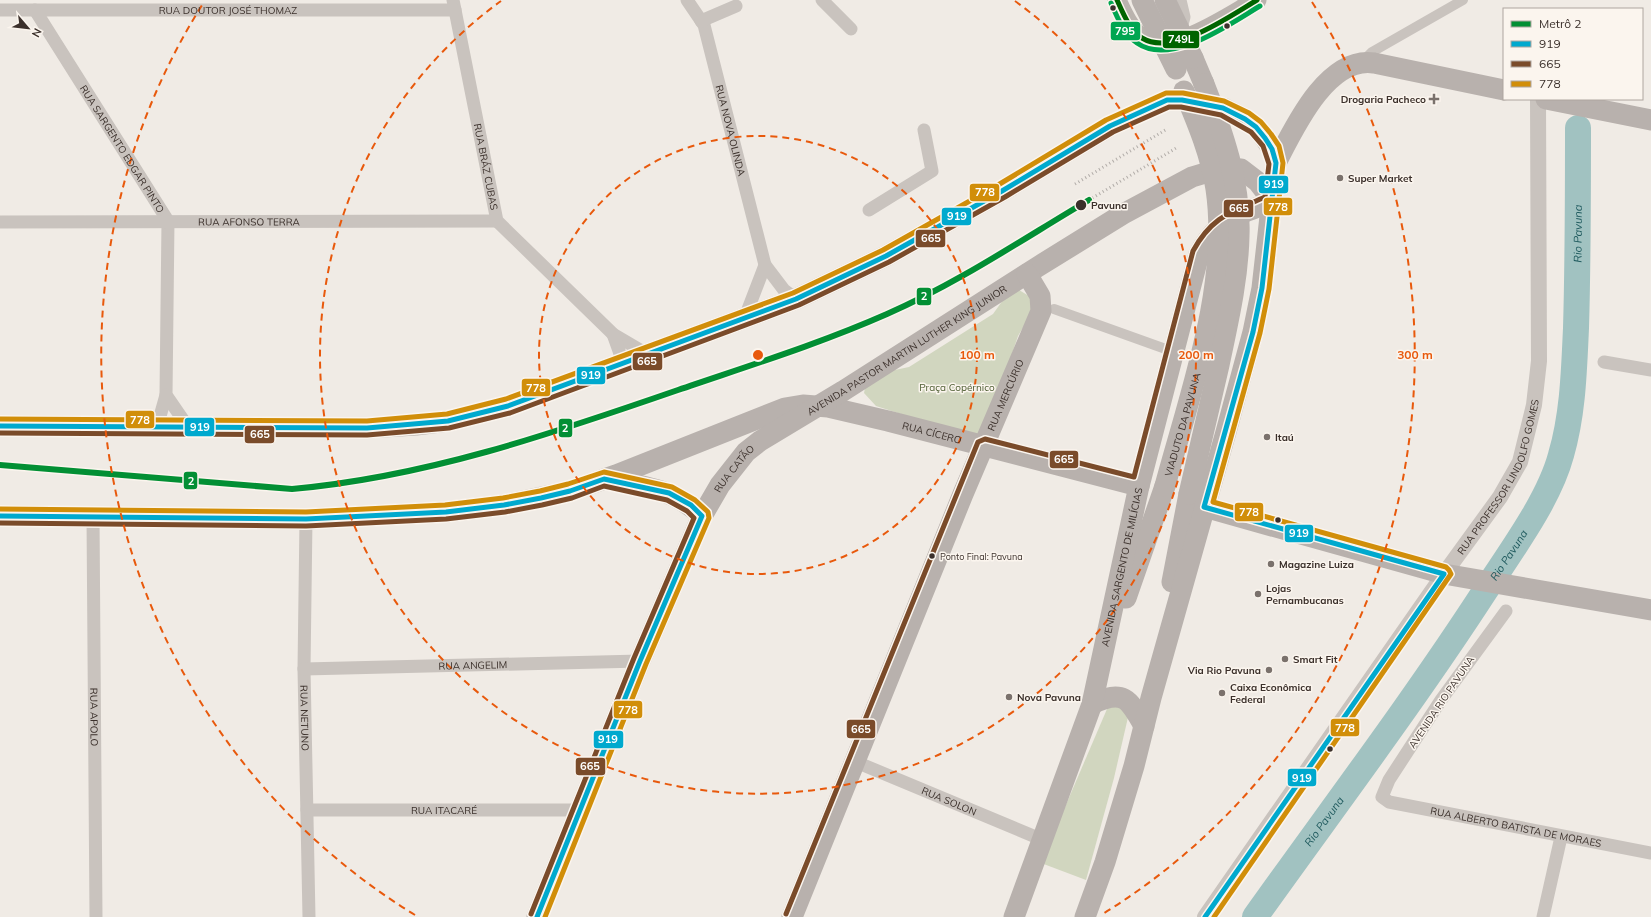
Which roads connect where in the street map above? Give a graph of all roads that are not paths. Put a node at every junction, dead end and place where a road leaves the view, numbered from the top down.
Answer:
1 (687, 0) edge
2 (822, 0) edge
3 (1116, 0) edge
4 (1142, 0) edge
5 (1165, 0) edge
6 (1180, 0) edge
7 (1257, 0) edge
8 (1463, 0) edge
9 (454, 5) edge
10 (736, 6) dead end
11 (0, 10) edge
12 (35, 10) junction
13 (701, 21) junction
14 (851, 29) dead end
15 (1174, 42) junction
16 (1353, 65) junction
17 (1503, 90) edge
18 (1546, 100) edge
19 (1223, 108) junction
20 (1651, 120) edge
21 (924, 130) dead end
22 (1276, 163) junction
23 (1222, 168) junction
24 (1272, 200) junction
25 (869, 210) dead end
26 (168, 221) junction
27 (497, 221) junction
28 (0, 222) edge
29 (765, 265) junction
30 (1027, 274) junction
31 (796, 299) junction
32 (1054, 309) dead end
33 (745, 317) junction
34 (612, 334) junction
35 (1174, 352) junction
36 (647, 354) junction
37 (624, 362) junction
38 (1604, 362) dead end
39 (1651, 370) edge
40 (166, 395) junction
41 (818, 406) junction
42 (0, 426) edge
43 (157, 427) junction
44 (188, 427) junction
45 (983, 446) junction
46 (604, 479) junction
47 (1139, 486) junction
48 (1197, 501) junction
49 (0, 516) edge
50 (702, 516) junction
51 (93, 517) junction
52 (306, 519) junction
53 (1452, 576) junction
54 (1651, 610) edge
55 (1506, 611) dead end
56 (640, 661) junction
57 (1101, 661) junction
58 (304, 669) junction
59 (1092, 704) junction
60 (1144, 726) junction
61 (856, 762) junction
62 (1382, 797) joint
63 (308, 810) junction
64 (580, 810) junction
65 (1561, 837) junction
66 (1042, 840) junction
67 (1651, 853) edge
68 (96, 917) edge
69 (309, 917) edge
70 (537, 917) edge
71 (792, 917) edge
72 (1014, 917) edge
73 (1085, 917) edge
74 (1205, 917) edge
75 (1543, 917) edge

1 - 13 street, RUA NOVA OLINDA
2 - 14 street
3 - 15 main road
4 - 57 main road, VIADUTO DA PAVUNA, bridge
5 - 48 main road, bridge
6 - 15 street
7 - 15 main road
8 - 16 street
9 - 12 street, RUA DOUTOR JOSÉ THOMAZ
9 - 27 street, RUA BRÁZ CUBAS
10 - 13 street
11 - 12 street, RUA DOUTOR JOSÉ THOMAZ
12 - 26 street, RUA SARGENTO EDGAR PINTO
13 - 29 street, RUA NOVA OLINDA
16 - 17 main road
16 - 22 main road
18 - 20 main road
18 - 53 street, RUA PROFESSOR LINDOLFO GOMES
19 - 22 main road
19 - 23 main road
19 - 31 main road
21 - 25 street
22 - 24 main road
23 - 24 main road, AVENIDA PASTOR MARTIN LUTHER KING JUNIOR
23 - 30 main road, AVENIDA PASTOR MARTIN LUTHER KING JUNIOR
24 - 35 main road, AVENIDA SARGENTO DE MILÍCIAS
24 - 48 main road
26 - 27 street, RUA AFONSO TERRA
26 - 28 street, RUA AFONSO TERRA
26 - 40 street, RUA SARGENTO EDGAR PINTO
27 - 34 street, RUA BRÁZ CUBAS
29 - 31 street, RUA NOVA OLINDA
29 - 33 street
30 - 41 main road, AVENIDA PASTOR MARTIN LUTHER KING JUNIOR
30 - 45 main road, RUA MERCÚRIO
31 - 33 main road
32 - 35 street
33 - 36 main road
34 - 36 street, RUA BRÁZ CUBAS
34 - 37 street, RUA BRÁZ CUBAS
35 - 47 main road, AVENIDA SARGENTO DE MILÍCIAS
36 - 37 main road
37 - 44 main road
38 - 39 street
40 - 43 street, RUA SARGENTO EDGAR PINTO
40 - 44 street
41 - 45 main road, RUA CÍCERO
41 - 46 main road, AVENIDA PASTOR MARTIN LUTHER KING JUNIOR
41 - 50 main road, RUA CATÃO
42 - 43 main road
43 - 44 main road
45 - 47 main road, RUA CÍCERO
45 - 61 main road, RUA MERCÚRIO
46 - 50 main road
46 - 52 main road, AVENIDA PASTOR MARTIN LUTHER KING JUNIOR
47 - 57 main road, AVENIDA SARGENTO DE MILÍCIAS
48 - 53 main road
48 - 60 main road
49 - 51 main road, AVENIDA PASTOR MARTIN LUTHER KING JUNIOR
50 - 56 main road, RUA CATÃO
51 - 52 main road, AVENIDA PASTOR MARTIN LUTHER KING JUNIOR
51 - 68 street, RUA APOLO
52 - 58 street, RUA NETUNO
53 - 54 main road
53 - 74 street, RUA PROFESSOR LINDOLFO GOMES
55 - 62 street, AVENIDA RIO PAVUNA
56 - 58 street, RUA ANGELIM
56 - 64 main road, RUA CATÃO
57 - 59 main road, AVENIDA SARGENTO DE MILÍCIAS
58 - 63 street, RUA NETUNO
59 - 60 main road
59 - 66 main road, AVENIDA SARGENTO DE MILÍCIAS
60 - 73 main road
61 - 66 street, RUA SOLON
61 - 71 main road, RUA MERCÚRIO
62 - 65 street, RUA ALBERTO BATISTA DE MORAES
63 - 64 street, RUA ITACARÉ
63 - 69 street, RUA NETUNO
64 - 70 main road, RUA CATÃO
65 - 67 street, RUA ALBERTO BATISTA DE MORAES
65 - 75 street
66 - 72 main road, AVENIDA SARGENTO DE MILÍCIAS

